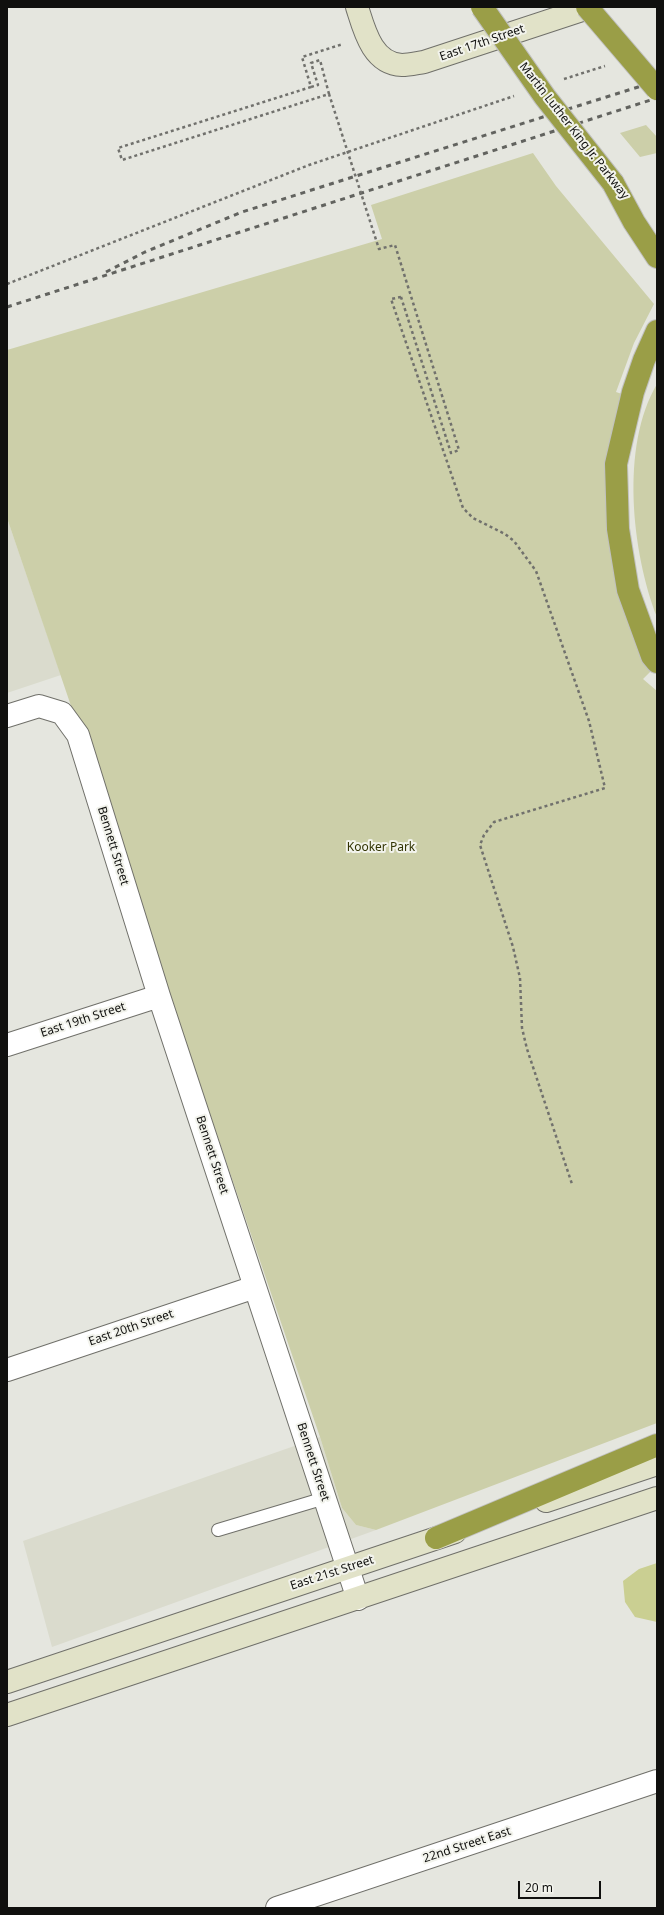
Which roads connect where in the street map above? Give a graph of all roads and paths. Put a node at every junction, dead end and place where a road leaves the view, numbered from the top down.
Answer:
1 (357, 7) edge
2 (482, 7) edge
3 (588, 7) edge
4 (591, 7) edge
5 (347, 42) dead end
6 (607, 66) dead end
7 (556, 82) dead end
8 (311, 87) junction
9 (657, 89) edge
10 (329, 94) junction
11 (520, 94) dead end
12 (612, 184) junction
13 (657, 231) edge
14 (657, 257) edge
15 (7, 284) edge
16 (657, 330) edge
17 (657, 662) edge
18 (7, 716) edge
19 (159, 996) junction
20 (7, 1045) edge
21 (572, 1184) dead end
22 (255, 1287) junction
23 (7, 1370) edge
24 (657, 1445) edge
25 (657, 1464) edge
26 (325, 1498) junction
27 (657, 1498) edge
28 (218, 1530) dead end
29 (436, 1538) junction
30 (348, 1567) junction
31 (358, 1599) junction
32 (7, 1682) edge
33 (7, 1715) edge
34 (657, 1781) edge
35 (277, 1908) edge

1 - 4 main road, East 17th Street
2 - 12 highway, Martin Luther King Jr. Parkway, bridge
3 - 9 highway, bridge
5 - 8 path
6 - 7 path
8 - 10 path
8 - 10 path, bridge
10 - 21 path, bridge
11 - 15 path
12 - 13 highway, Martin Luther King Jr. Parkway
12 - 14 highway
16 - 17 highway
18 - 19 street, Bennett Street
19 - 20 street, East 19th Street
19 - 22 street, Bennett Street
22 - 23 street, East 20th Street
22 - 26 street, Bennett Street
24 - 29 highway
25 - 29 main road, East 21st Street
26 - 28 lane
26 - 30 street, Bennett Street
27 - 31 main road
29 - 30 main road, East 21st Street
30 - 31 street, Bennett Street
30 - 32 main road, East 21st Street
31 - 33 main road
34 - 35 street, 22nd Street East

